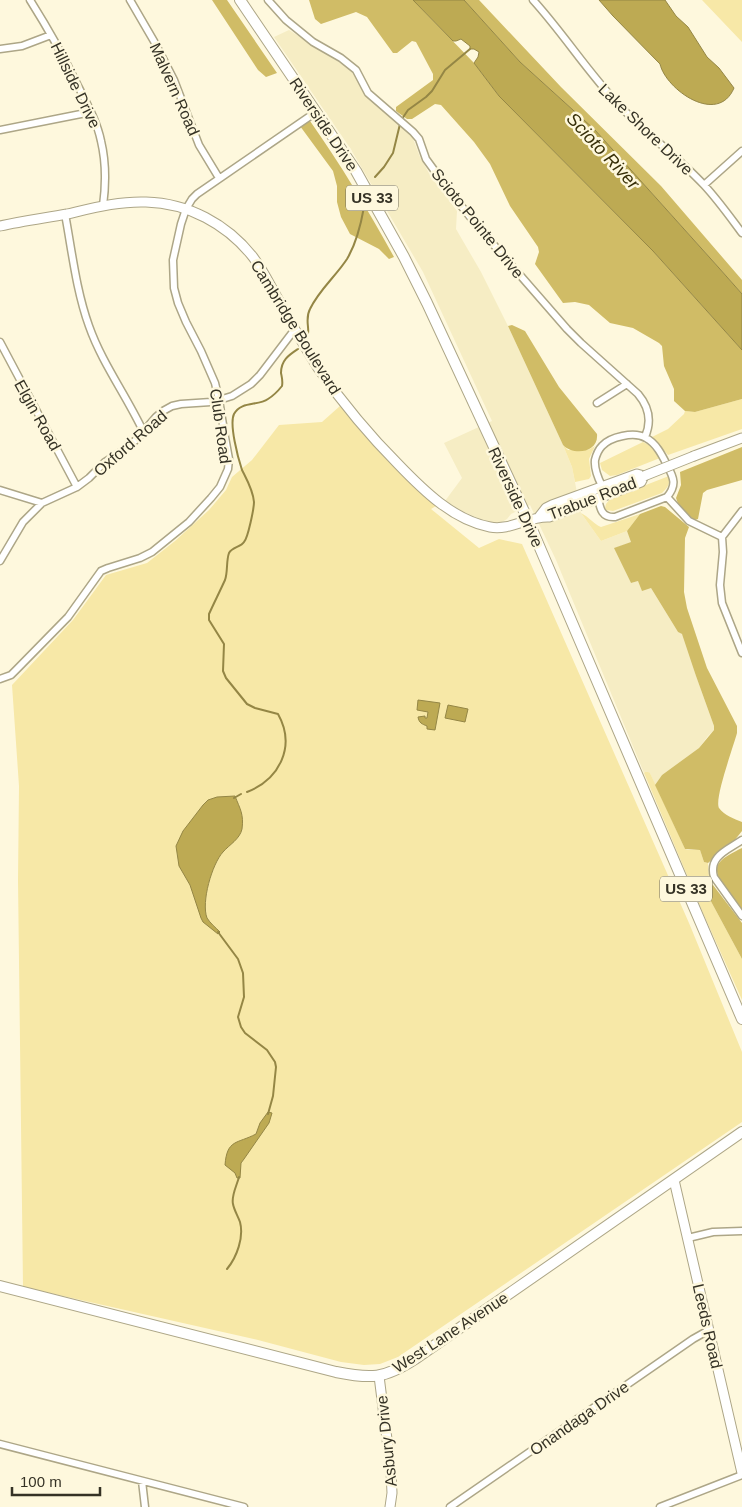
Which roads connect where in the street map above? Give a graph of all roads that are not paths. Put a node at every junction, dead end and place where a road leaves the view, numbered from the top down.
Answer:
1 (30, 0) edge
2 (130, 0) edge
3 (240, 0) edge
4 (268, 0) edge
5 (533, 0) edge
6 (52, 34) junction
7 (0, 49) edge
8 (90, 112) junction
9 (316, 112) junction
10 (0, 130) edge
11 (742, 151) edge
12 (219, 178) junction
13 (704, 185) junction
14 (104, 206) junction
15 (186, 209) junction
16 (65, 214) junction
17 (0, 226) edge
18 (742, 234) edge
19 (295, 329) junction
20 (0, 342) edge
21 (627, 384) junction
22 (219, 400) junction
23 (596, 403) dead end
24 (143, 431) junction
25 (645, 437) junction
26 (742, 438) edge
27 (644, 476) junction
28 (602, 486) junction
29 (77, 487) junction
30 (0, 490) edge
31 (667, 497) junction
32 (598, 498) junction
33 (42, 504) junction
34 (742, 511) edge
35 (539, 517) junction
36 (528, 520) junction
37 (722, 537) junction
38 (0, 561) edge
39 (742, 653) edge
40 (0, 680) edge
41 (742, 840) edge
42 (742, 916) edge
43 (742, 1020) edge
44 (742, 1132) edge
45 (674, 1180) junction
46 (742, 1231) edge
47 (688, 1238) junction
48 (0, 1286) edge
49 (709, 1330) junction
50 (379, 1376) junction
51 (0, 1444) edge
52 (742, 1474) edge
53 (142, 1481) junction
54 (145, 1507) edge
55 (244, 1507) edge
56 (390, 1507) edge
57 (450, 1507) edge
58 (660, 1507) edge

1 - 6 street, Hillside Drive
2 - 12 street, Malvern Road
3 - 9 main road, Riverside Drive / US 33
4 - 21 street, Scioto Pointe Drive
5 - 13 street, Lake Shore Drive
6 - 7 street
6 - 8 street, Hillside Drive
8 - 10 street
8 - 14 street, Hillside Drive
9 - 12 street, Club Road
9 - 36 main road, Riverside Drive / US 33
11 - 13 street
12 - 15 street, Club Road
13 - 18 street, Lake Shore Drive
14 - 15 street, Cambridge Boulevard
14 - 16 street, Cambridge Boulevard
15 - 19 street, Cambridge Boulevard
15 - 22 street, Club Road
16 - 17 street, Cambridge Boulevard
16 - 24 street
19 - 22 street, Oxford Road
19 - 36 street, Cambridge Boulevard
20 - 29 street, Elgin Road
21 - 23 street
21 - 25 street, Scioto Pointe Drive
22 - 24 street, Oxford Road
22 - 40 street, Club Road
24 - 29 street, Oxford Road
25 - 28 street
25 - 31 street
26 - 27 street, Trabue Road, bridge
27 - 28 street, Trabue Road
27 - 32 street, Trabue Road
28 - 35 street, Trabue Road
29 - 33 street, Oxford Road
30 - 33 street
31 - 32 street
31 - 37 street
32 - 35 street, Trabue Road
33 - 38 street, Oxford Road
34 - 37 street
35 - 36 street, Trabue Road
36 - 43 main road, Riverside Drive / US 33
37 - 39 street
41 - 42 street
44 - 45 main road, West Lane Avenue
45 - 47 street, Leeds Road
45 - 50 main road, West Lane Avenue
46 - 47 street
47 - 49 street, Leeds Road
48 - 50 main road, West Lane Avenue
49 - 52 street, Leeds Road
49 - 57 street, Onandaga Drive
50 - 56 street, Asbury Drive
51 - 53 street
52 - 58 street
53 - 54 street
53 - 55 street

